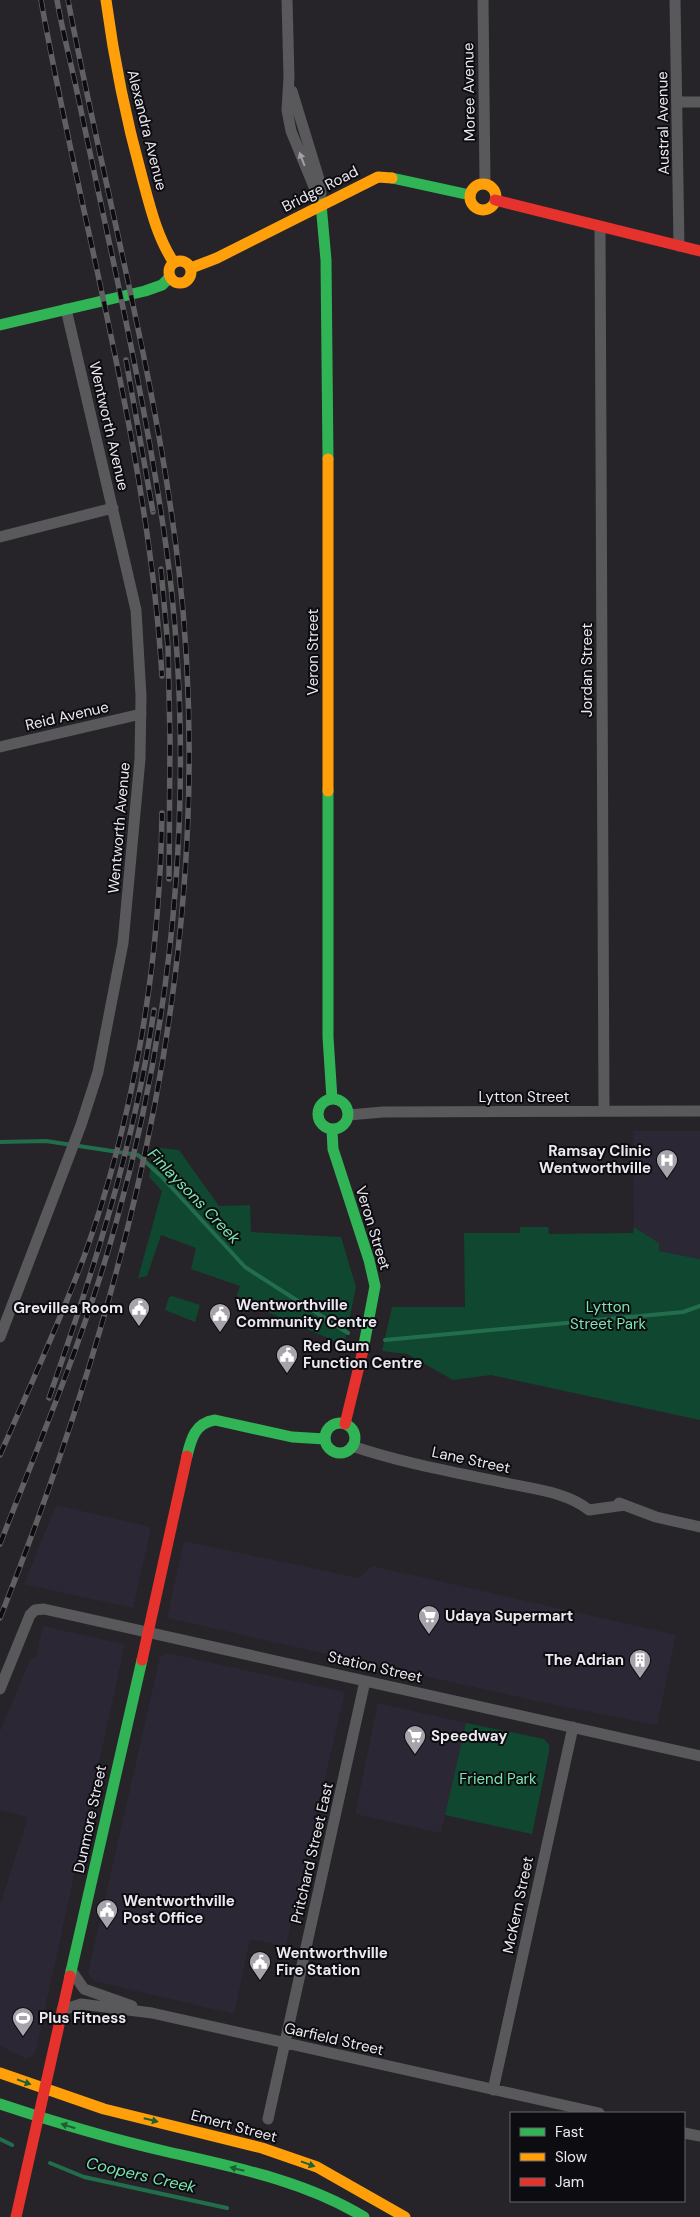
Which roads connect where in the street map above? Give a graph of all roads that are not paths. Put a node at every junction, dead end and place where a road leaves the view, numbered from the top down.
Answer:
1 (106, 0) edge
2 (287, 0) edge
3 (482, 0) edge
4 (675, 0) edge
5 (677, 102) junction
6 (700, 102) edge
7 (485, 184) junction
8 (470, 195) junction
9 (495, 200) junction
10 (321, 204) junction
11 (600, 228) junction
12 (679, 246) junction
13 (700, 251) edge
14 (174, 263) junction
15 (191, 268) junction
16 (170, 277) junction
17 (66, 309) junction
18 (0, 325) edge
19 (113, 508) junction
20 (0, 537) edge
21 (141, 714) junction
22 (0, 746) edge
23 (332, 1099) junction
24 (604, 1111) junction
25 (700, 1111) edge
26 (349, 1115) junction
27 (332, 1130) junction
28 (0, 1337) edge
29 (345, 1424) junction
30 (325, 1439) junction
31 (352, 1446) junction
32 (700, 1527) edge
33 (147, 1630) junction
34 (365, 1681) junction
35 (0, 1689) edge
36 (573, 1727) junction
37 (700, 1756) edge
38 (71, 1970) junction
39 (62, 2010) junction
40 (152, 2013) junction
41 (285, 2043) junction
42 (0, 2073) edge
43 (44, 2089) junction
44 (493, 2090) junction
45 (0, 2104) edge
46 (594, 2112) edge
47 (37, 2117) junction
48 (268, 2119) dead end
49 (685, 2133) edge
50 (700, 2136) edge
51 (16, 2217) edge
52 (364, 2217) edge
53 (405, 2217) edge

1 - 14 main road, Alexandra Avenue
2 - 10 street
3 - 7 street, Moree Avenue
4 - 5 street, Austral Avenue
5 - 6 street
5 - 12 street, Austral Avenue
7 - 8 main road
7 - 9 main road
8 - 9 main road
8 - 10 main road, Bridge Road
9 - 11 main road
10 - 15 main road, Bridge Road
10 - 23 main road, Veron Street
11 - 12 main road
11 - 24 street, Jordan Street
12 - 13 main road
14 - 15 main road
14 - 16 main road
15 - 16 main road
16 - 17 main road
17 - 18 main road
17 - 19 street, Wentworth Avenue
19 - 20 street
19 - 21 street, Wentworth Avenue
21 - 22 street, Reid Avenue
21 - 28 street, Wentworth Avenue
23 - 26 main road
23 - 27 main road
24 - 25 street, Lytton Street
24 - 26 street, Lytton Street
26 - 27 main road
27 - 29 main road, Veron Street
29 - 30 main road
29 - 31 main road
30 - 31 main road
30 - 33 main road, Dunmore Street
31 - 32 street, Lane Street
33 - 34 street, Station Street
33 - 35 street, Station Street
33 - 38 main road, Dunmore Street
34 - 36 street, Station Street
34 - 41 street, Pritchard Street East
36 - 37 street, Station Street
36 - 44 street, McKern Street
38 - 39 main road, Dunmore Street
38 - 40 street
39 - 40 street, Garfield Street
39 - 43 main road, Dunmore Street
40 - 41 street, Garfield Street
41 - 44 street, Garfield Street
41 - 48 street, Pritchard Street East
42 -> 43 main road, Emert Street
43 - 47 main road, Dunmore Street
43 -> 53 main road, Emert Street
44 - 46 street, Garfield Street
45 - 47 main road
47 - 51 main road, Dunmore Street
52 -> 47 main road
49 - 50 street

